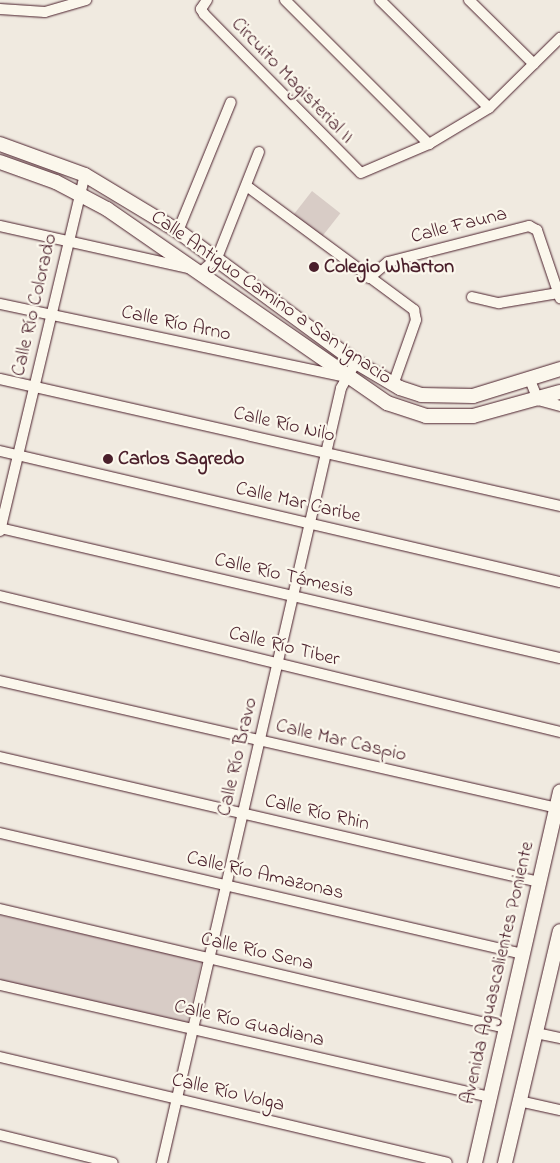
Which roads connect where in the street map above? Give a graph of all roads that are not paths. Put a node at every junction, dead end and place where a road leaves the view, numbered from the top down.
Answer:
1 (86, 0) edge
2 (207, 0) edge
3 (285, 0) edge
4 (380, 0) edge
5 (469, 0) edge
6 (0, 9) edge
7 (560, 38) edge
8 (534, 64) junction
9 (231, 102) dead end
10 (489, 108) junction
11 (0, 144) edge
12 (429, 144) junction
13 (259, 152) dead end
14 (0, 162) edge
15 (85, 175) junction
16 (248, 187) junction
17 (80, 193) junction
18 (0, 226) edge
19 (178, 231) junction
20 (68, 242) junction
21 (217, 258) junction
22 (202, 271) junction
23 (370, 278) junction
24 (559, 296) edge
25 (472, 297) dead end
26 (0, 304) edge
27 (50, 316) junction
28 (356, 362) junction
29 (560, 369) edge
30 (346, 378) junction
31 (0, 379) edge
32 (530, 380) junction
33 (393, 385) junction
34 (34, 386) junction
35 (560, 392) edge
36 (538, 400) junction
37 (560, 406) edge
38 (0, 451) edge
39 (326, 453) junction
40 (18, 455) junction
41 (560, 506) edge
42 (310, 524) junction
43 (0, 529) edge
44 (560, 582) edge
45 (0, 596) edge
46 (294, 596) junction
47 (560, 658) edge
48 (278, 663) junction
49 (0, 681) edge
50 (560, 732) edge
51 (260, 741) junction
52 (0, 757) edge
53 (560, 792) edge
54 (557, 808) junction
55 (243, 813) junction
56 (0, 832) edge
57 (539, 882) junction
58 (227, 885) junction
59 (0, 910) edge
60 (560, 931) edge
61 (523, 954) junction
62 (210, 959) junction
63 (0, 985) edge
64 (506, 1028) junction
65 (193, 1030) junction
66 (536, 1033) junction
67 (560, 1038) edge
68 (0, 1057) edge
69 (490, 1097) junction
70 (177, 1099) junction
71 (519, 1101) junction
72 (560, 1110) edge
73 (0, 1135) edge
74 (113, 1163) edge
75 (162, 1163) edge
76 (447, 1163) edge
77 (475, 1163) edge
78 (505, 1163) edge

1 - 6 street
2 - 12 street, Circuito Magisterial II
3 - 12 street
4 - 10 street
5 - 8 street
7 - 8 street
8 - 10 street
9 - 19 street
10 - 12 street
11 - 15 main road, Calle Antiguo Camino a San Ignacio
13 - 16 street
14 - 17 main road, Calle Antiguo Camino a San Ignacio
15 - 17 street, Calle Río Colorado
15 - 19 main road, Calle Antiguo Camino a San Ignacio
16 - 21 street
16 - 23 street
17 - 20 street, Calle Río Colorado
17 - 22 main road, Calle Antiguo Camino a San Ignacio
18 - 20 street
19 - 21 main road, Calle Antiguo Camino a San Ignacio
20 - 22 street
20 - 27 street, Calle Río Colorado
21 - 22 street
21 - 28 main road, Calle Antiguo Camino a San Ignacio
22 - 30 main road, Calle Antiguo Camino a San Ignacio
23 - 24 street, Calle Fauna
23 - 33 street
24 - 25 street
26 - 27 street, Calle Río Arno
27 - 30 street, Calle Río Arno
27 - 34 street, Calle Río Colorado
28 - 30 street, Calle Río Bravo
28 - 33 main road, Calle Antiguo Camino a San Ignacio
29 - 32 main road, Calle Antiguo Camino a San Ignacio
30 - 36 main road, Calle Antiguo Camino a San Ignacio
30 - 39 street, Calle Río Bravo
31 - 34 street, Calle Río Nilo
32 - 33 main road, Calle Antiguo Camino a San Ignacio
32 - 36 street
34 - 39 street, Calle Río Nilo
34 - 40 street, Calle Río Colorado
35 - 36 main road, Calle Antiguo Camino a San Ignacio
36 - 37 street
38 - 40 street, Calle Mar Caribe
39 - 41 street, Calle Río Nilo
39 - 42 street, Calle Río Bravo
40 - 42 street, Calle Mar Caribe
40 - 43 street, Calle Río Colorado
42 - 44 street, Calle Mar Caribe
42 - 46 street, Calle Río Bravo
43 - 46 street, Calle Río Támesis
45 - 48 street, Calle Río Tiber
46 - 47 street, Calle Río Támesis
46 - 48 street, Calle Río Bravo
48 - 50 street, Calle Río Tiber
48 - 51 street, Calle Río Bravo
49 - 51 street, Calle Mar Caspio
51 - 54 street, Calle Mar Caspio
51 - 55 street, Calle Río Bravo
52 - 55 street, Calle Río Rhin
53 - 54 main road, Avenida Aguascalientes Poniente
54 - 57 main road, Avenida Aguascalientes Poniente
55 - 57 street, Calle Río Rhin
55 - 58 street, Calle Río Bravo
56 - 58 street, Calle Río Amazonas
57 - 61 main road, Avenida Aguascalientes Poniente
58 - 61 street, Calle Río Amazonas
58 - 62 street, Calle Río Bravo
59 - 62 street, Calle Río Sena
60 - 66 main road
61 - 64 main road, Avenida Aguascalientes Poniente
62 - 64 street, Calle Río Sena
62 - 65 street, Calle Río Bravo
63 - 65 street, Calle Río Guadiana
64 - 69 main road, Avenida Aguascalientes Poniente
65 - 69 street, Calle Río Guadiana
65 - 70 street, Calle Río Bravo
66 - 67 street
66 - 71 main road
68 - 70 street, Calle Río Volga
69 - 77 main road, Avenida Aguascalientes Poniente
70 - 75 street, Calle Río Bravo
70 - 76 street, Calle Río Volga
71 - 72 street
71 - 78 main road
73 - 74 street

